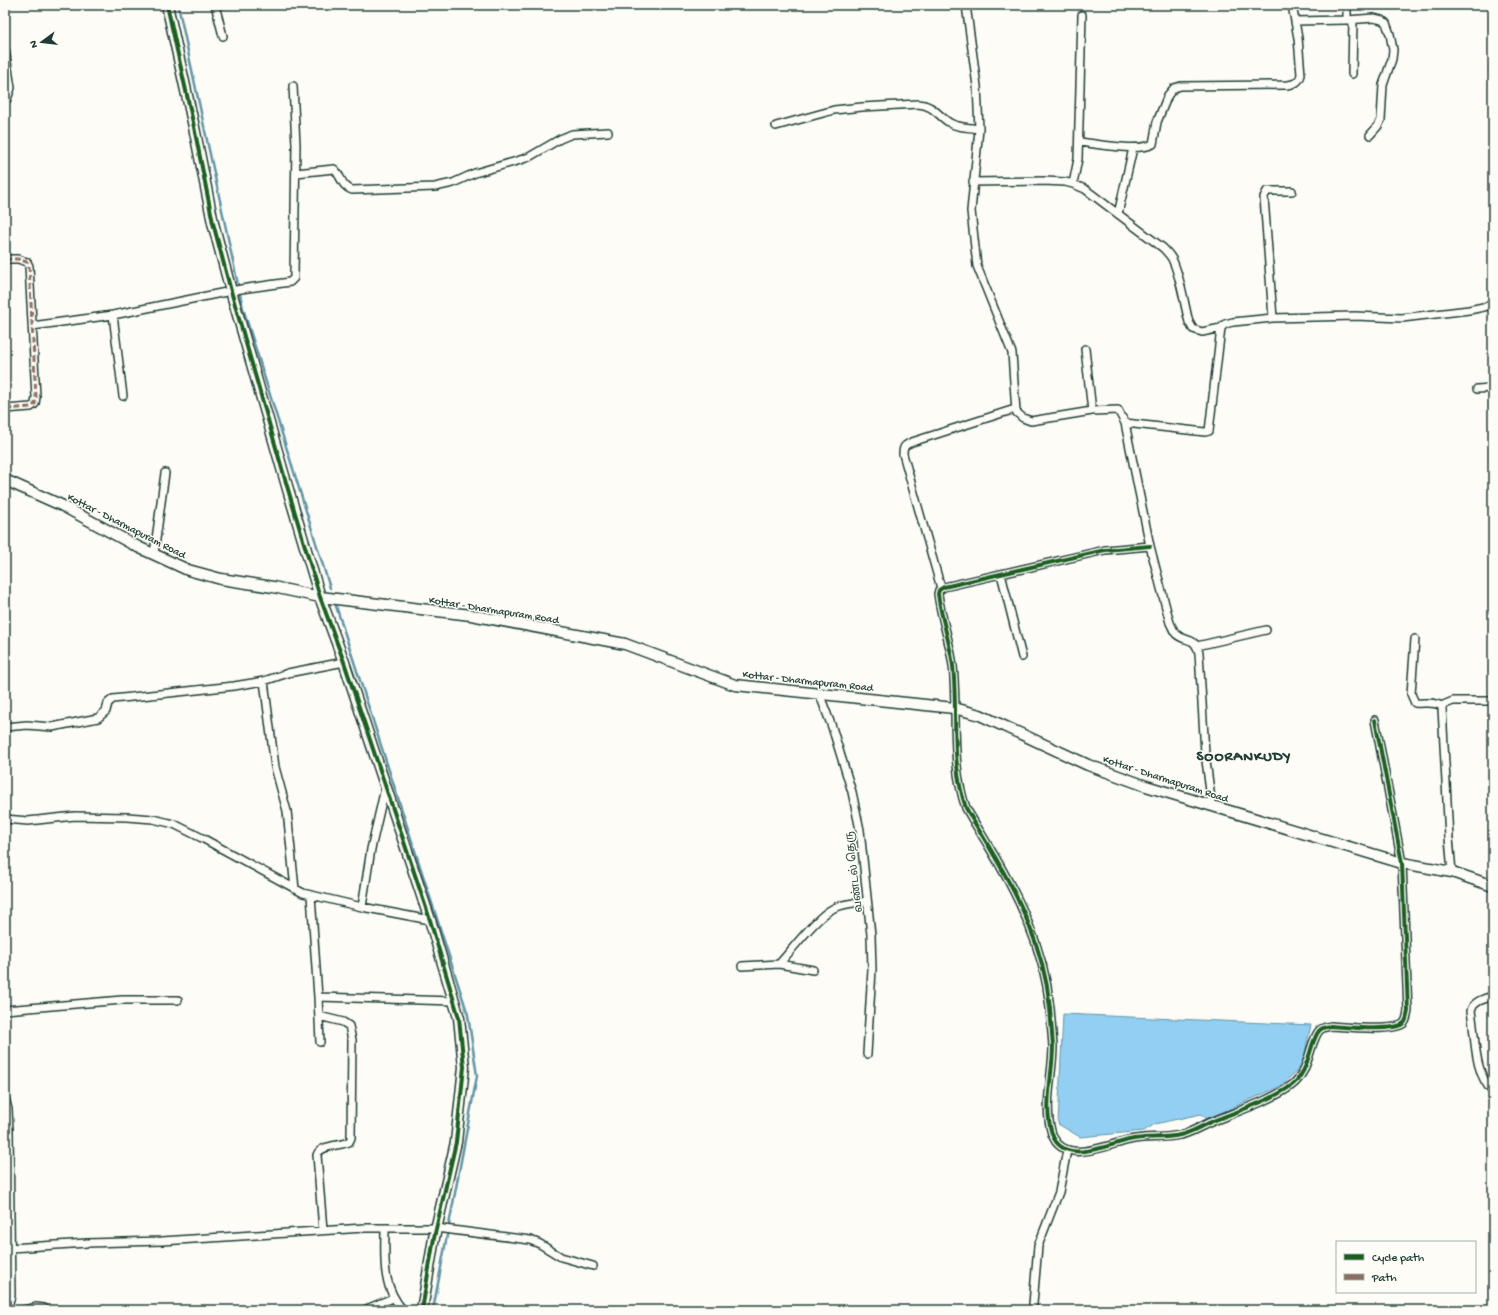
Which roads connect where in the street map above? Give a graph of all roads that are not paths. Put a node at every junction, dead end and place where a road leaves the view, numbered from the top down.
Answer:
1 (167, 5) edge
2 (215, 5) edge
3 (966, 5) edge
4 (1292, 5) edge
5 (1347, 5) edge
6 (1082, 15) dead end
7 (1350, 20) junction
8 (1295, 21) junction
9 (223, 36) dead end
10 (5, 49) edge
11 (1352, 74) dead end
12 (293, 86) dead end
13 (5, 100) edge
14 (776, 126) dead end
15 (978, 128) junction
16 (608, 132) dead end
17 (1370, 135) dead end
18 (1078, 142) junction
19 (1133, 148) junction
20 (296, 173) junction
21 (974, 182) junction
22 (1073, 184) junction
23 (1292, 191) dead end
24 (1118, 214) junction
25 (5, 259) edge
26 (236, 290) junction
27 (1493, 305) edge
28 (113, 316) junction
29 (1273, 318) junction
30 (32, 326) junction
31 (1221, 328) junction
32 (1085, 349) dead end
33 (1493, 388) edge
34 (1477, 390) dead end
35 (123, 396) dead end
36 (5, 409) edge
37 (1015, 409) junction
38 (1092, 411) junction
39 (1125, 423) junction
40 (165, 473) dead end
41 (5, 480) edge
42 (1150, 546) junction
43 (154, 554) junction
44 (1001, 574) junction
45 (941, 588) junction
46 (320, 597) junction
47 (1266, 630) dead end
48 (1415, 639) dead end
49 (1197, 646) junction
50 (1022, 657) dead end
51 (344, 662) junction
52 (264, 681) junction
53 (819, 693) junction
54 (1493, 701) edge
55 (1441, 706) junction
56 (954, 708) junction
57 (1375, 720) dead end
58 (5, 727) edge
59 (385, 788) junction
60 (1212, 806) junction
61 (5, 819) edge
62 (1402, 863) junction
63 (1452, 872) junction
64 (1493, 886) edge
65 (295, 889) junction
66 (311, 896) junction
67 (868, 901) junction
68 (362, 908) junction
69 (430, 920) junction
70 (779, 964) junction
71 (742, 966) dead end
72 (813, 970) dead end
73 (318, 996) junction
74 (1493, 996) edge
75 (178, 1000) dead end
76 (454, 1001) junction
77 (5, 1010) edge
78 (319, 1016) junction
79 (320, 1042) dead end
80 (866, 1054) dead end
81 (1493, 1092) edge
82 (5, 1098) edge
83 (1067, 1150) junction
84 (385, 1228) junction
85 (438, 1228) junction
86 (323, 1230) junction
87 (11, 1248) junction
88 (593, 1266) dead end
89 (394, 1298) junction
90 (1033, 1304) dead end
91 (35, 1308) edge
92 (5, 1310) edge
93 (24, 1310) edge
94 (46, 1310) edge
95 (364, 1310) edge
96 (403, 1310) edge
97 (422, 1310) edge

1 - 26 main road
2 - 9 street
3 - 15 street
4 - 8 street
5 - 7 street
6 - 18 street
7 - 8 street
7 - 11 street
7 - 17 street
8 - 19 street
10 - 13 street
12 - 20 street
14 - 15 street
15 - 21 street
16 - 20 street
18 - 19 street
18 - 22 street
19 - 24 street
20 - 26 street
21 - 22 street
21 - 37 street
22 - 24 street
23 - 29 street
24 - 31 street
25 - 30 street
26 - 28 street
26 - 46 main road
27 - 29 street
28 - 30 street
28 - 35 street
29 - 31 street
30 - 36 street
31 - 39 street
32 - 38 street
33 - 34 street
37 - 38 street
37 - 45 street
38 - 39 street
39 - 42 street
40 - 43 street
41 - 43 main road, Kottar - Dharmapuram Road
42 - 44 street
42 - 49 street
43 - 46 main road, Kottar - Dharmapuram Road
44 - 45 street
44 - 50 street
45 - 56 street
46 - 51 main road
46 - 53 main road, Kottar - Dharmapuram Road
47 - 49 street
48 - 55 street
49 - 60 street
51 - 52 street
51 - 59 main road
52 - 58 street
52 - 65 street
53 - 56 main road, Kottar - Dharmapuram Road
53 - 67 street, வண்டல் தெரு
54 - 55 street
55 - 63 street
56 - 60 main road, Kottar - Dharmapuram Road
56 - 83 street
57 - 62 street
59 - 68 street
59 - 69 main road
60 - 62 main road, Kottar - Dharmapuram Road
61 - 65 street
62 - 63 main road, Kottar - Dharmapuram Road
62 - 83 street
63 - 64 main road, Kottar - Dharmapuram Road
65 - 66 street
66 - 68 street
66 - 73 street
67 - 70 street
67 - 80 street, வண்டல் தெரு
68 - 69 street
69 - 76 main road
70 - 71 street
70 - 72 street
73 - 76 street
73 - 78 street
74 - 81 street
75 - 77 street
76 - 85 main road
78 - 79 street
78 - 86 street
82 - 87 street
83 - 90 street
84 - 85 street
84 - 86 street
84 - 89 street
85 - 88 street
85 - 97 main road
86 - 87 street
87 - 92 street
89 - 95 street
89 - 96 street
91 - 93 street
91 - 94 street

